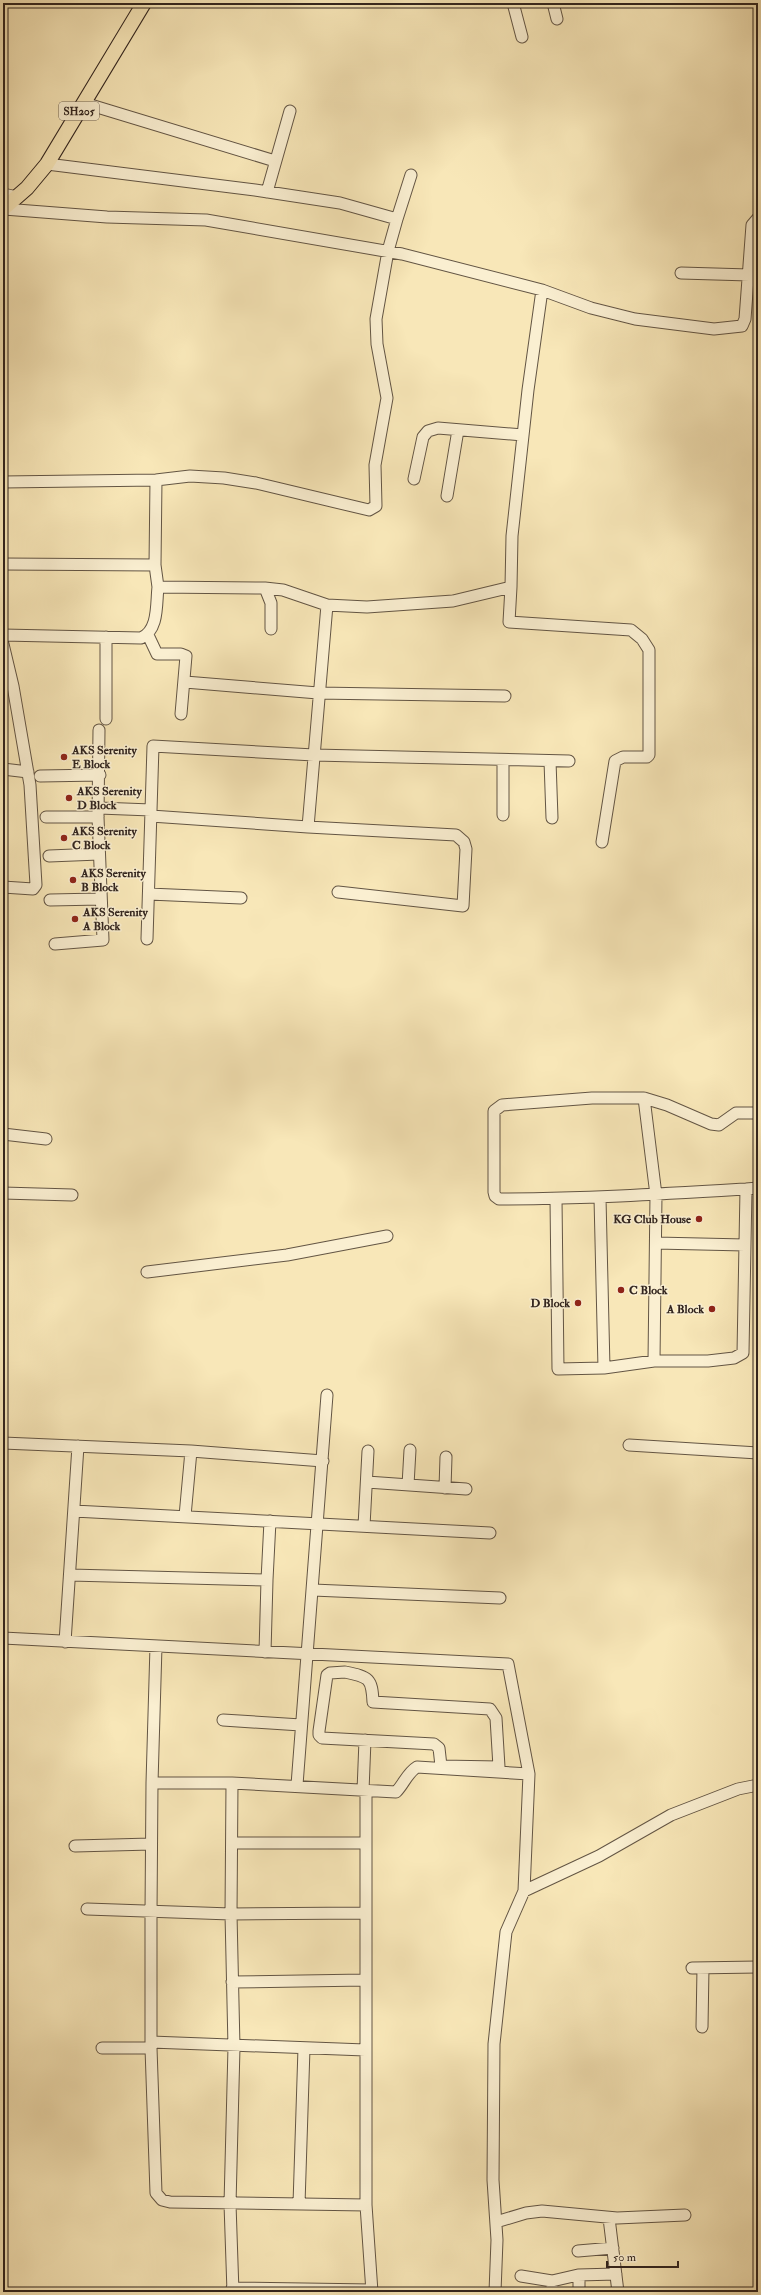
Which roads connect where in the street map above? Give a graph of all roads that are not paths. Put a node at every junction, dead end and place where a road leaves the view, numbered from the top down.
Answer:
1 (144, 3) edge
2 (513, 3) edge
3 (553, 3) edge
4 (557, 19) dead end
5 (522, 36) dead end
6 (84, 103) junction
7 (290, 111) dead end
8 (275, 161) junction
9 (47, 164) junction
10 (411, 175) dead end
11 (267, 192) junction
12 (10, 195) edge
13 (3, 209) edge
14 (758, 218) edge
15 (397, 219) junction
16 (388, 251) junction
17 (681, 273) dead end
18 (749, 275) junction
19 (542, 290) junction
20 (458, 430) junction
21 (523, 435) junction
22 (414, 479) dead end
23 (156, 480) junction
24 (3, 482) edge
25 (447, 496) dead end
26 (3, 564) edge
27 (155, 564) junction
28 (158, 587) junction
29 (265, 588) junction
30 (511, 588) junction
31 (327, 605) junction
32 (271, 629) dead end
33 (3, 635) edge
34 (148, 635) junction
35 (106, 637) junction
36 (3, 644) edge
37 (185, 682) junction
38 (318, 693) junction
39 (505, 696) dead end
40 (180, 714) dead end
41 (106, 719) dead end
42 (99, 730) dead end
43 (314, 755) junction
44 (503, 760) junction
45 (550, 761) junction
46 (569, 761) dead end
47 (3, 768) edge
48 (28, 772) junction
49 (100, 775) junction
50 (40, 776) dead end
51 (98, 812) junction
52 (151, 813) junction
53 (503, 814) dead end
54 (46, 817) dead end
55 (552, 818) dead end
56 (308, 826) junction
57 (602, 842) dead end
58 (99, 854) junction
59 (49, 856) dead end
60 (3, 887) edge
61 (338, 892) dead end
62 (148, 894) junction
63 (241, 898) dead end
64 (100, 899) junction
65 (50, 900) dead end
66 (147, 939) dead end
67 (55, 944) dead end
68 (644, 1098) junction
69 (758, 1113) edge
70 (3, 1134) edge
71 (46, 1139) dead end
72 (758, 1188) edge
73 (746, 1189) junction
74 (3, 1193) edge
75 (72, 1195) dead end
76 (656, 1195) junction
77 (600, 1198) junction
78 (556, 1199) junction
79 (388, 1236) dead end
80 (656, 1243) junction
81 (745, 1245) junction
82 (147, 1272) dead end
83 (654, 1361) junction
84 (604, 1368) junction
85 (327, 1396) dead end
86 (3, 1443) edge
87 (629, 1445) dead end
88 (78, 1446) junction
89 (410, 1450) dead end
90 (191, 1451) junction
91 (368, 1451) dead end
92 (758, 1453) edge
93 (446, 1458) dead end
94 (323, 1461) junction
95 (366, 1482) junction
96 (408, 1485) junction
97 (445, 1488) junction
98 (466, 1489) dead end
99 (74, 1511) junction
100 (185, 1516) junction
101 (270, 1521) junction
102 (318, 1523) junction
103 (364, 1526) junction
104 (490, 1533) dead end
105 (70, 1575) junction
106 (267, 1580) junction
107 (313, 1590) junction
108 (500, 1598) dead end
109 (3, 1638) edge
110 (65, 1642) junction
111 (156, 1646) junction
112 (265, 1652) junction
113 (306, 1654) junction
114 (334, 1655) junction
115 (333, 1672) junction
116 (223, 1720) dead end
117 (301, 1725) junction
118 (365, 1740) junction
119 (529, 1774) junction
120 (152, 1783) junction
121 (232, 1783) junction
122 (297, 1785) junction
123 (758, 1786) edge
124 (365, 1791) junction
125 (232, 1843) junction
126 (366, 1843) junction
127 (151, 1844) junction
128 (75, 1846) dead end
129 (524, 1891) junction
130 (87, 1909) dead end
131 (151, 1913) junction
132 (231, 1914) junction
133 (366, 1914) junction
134 (758, 1967) edge
135 (365, 1980) junction
136 (232, 1982) junction
137 (702, 2027) dead end
138 (151, 2045) junction
139 (234, 2046) junction
140 (102, 2048) dead end
141 (304, 2048) junction
142 (365, 2050) junction
143 (230, 2204) junction
144 (299, 2204) junction
145 (366, 2205) junction
146 (685, 2216) dead end
147 (608, 2218) junction
148 (496, 2222) junction
149 (613, 2248) junction
150 (578, 2251) dead end
151 (616, 2274) junction
152 (521, 2276) dead end
153 (579, 2280) dead end
154 (552, 2286) edge
155 (232, 2290) edge
156 (372, 2291) edge
157 (495, 2292) edge
158 (579, 2292) edge
159 (618, 2292) edge

1 - 6 main road, SH205
2 - 5 street
3 - 4 street
6 - 8 street
6 - 9 main road, SH205
7 - 8 street
8 - 11 street
9 - 11 street
9 - 12 main road, SH205
10 - 15 street
11 - 15 street
12 - 13 main road, SH205
13 - 16 street
14 - 18 street
15 - 16 street
16 - 19 street
16 - 23 street
17 - 18 street
18 - 19 street
19 - 21 street
20 - 21 street
20 - 22 street
20 - 25 street
21 - 30 street
23 - 24 street
23 - 27 street
26 - 27 street
27 - 28 street
28 - 29 street
28 - 34 street
29 - 31 street
29 - 32 street
30 - 31 street
30 - 57 street
31 - 38 street
33 - 35 street
34 - 35 street
34 - 37 street
35 - 41 street
36 - 48 street
37 - 38 street
37 - 40 street
38 - 39 street
38 - 43 street
42 - 49 street
43 - 44 street
43 - 52 street
43 - 56 street
44 - 45 street
44 - 53 street
45 - 46 street
45 - 55 street
47 - 48 street
48 - 60 street
49 - 50 street
49 - 51 street
51 - 52 street
51 - 54 street
51 - 58 street
52 - 56 street
52 - 62 street
56 - 61 street
58 - 59 street
58 - 64 street
62 - 63 street
62 - 66 street
64 - 65 street
64 - 67 street
68 - 69 street
68 - 76 street
68 - 78 street
70 - 71 street
72 - 73 street
73 - 76 street
73 - 81 street
74 - 75 street
76 - 77 street
76 - 80 street
77 - 78 street
77 - 84 street
78 - 84 street
79 - 82 street
80 - 81 street
80 - 83 street
81 - 83 street
83 - 84 street
85 - 94 street
86 - 88 street
87 - 92 street
88 - 90 street
88 - 99 street
89 - 96 street
90 - 94 street
90 - 100 street
91 - 95 street
93 - 97 street
94 - 102 street
95 - 96 street
95 - 103 street
96 - 97 street
97 - 98 street
99 - 100 street
99 - 105 street
100 - 101 street
101 - 102 street
101 - 106 street
102 - 103 street
102 - 107 street
103 - 104 street
105 - 106 street
105 - 110 street
106 - 112 street
107 - 108 street
107 - 113 street
109 - 110 street
110 - 111 street
111 - 112 street
111 - 120 street
112 - 113 street
113 - 114 street
113 - 117 street
114 - 115 street
114 - 119 street
115 - 118 street
115 - 118 street
116 - 117 street
117 - 122 street
118 - 124 street
119 - 124 street
119 - 129 street
120 - 121 street
120 - 127 street
121 - 122 street
121 - 125 street
122 - 124 street
123 - 129 street
124 - 126 street
125 - 126 street
125 - 132 street
126 - 133 street
127 - 128 street
127 - 131 street
129 - 148 street
130 - 131 street
131 - 132 street
131 - 138 street
132 - 133 street
132 - 136 street
133 - 135 street
134 - 137 street
135 - 136 street
135 - 142 street
136 - 139 street
138 - 139 street
138 - 140 street
138 - 143 street
139 - 141 street
139 - 143 street
141 - 142 street
141 - 144 street
142 - 145 street
143 - 144 street
143 - 155 street
144 - 145 street
145 - 156 street
146 - 147 street
147 - 148 street
147 - 149 street
148 - 157 street
149 - 150 street
149 - 151 street
151 - 154 street
151 - 159 street
152 - 154 street
153 - 158 street
155 - 156 street

